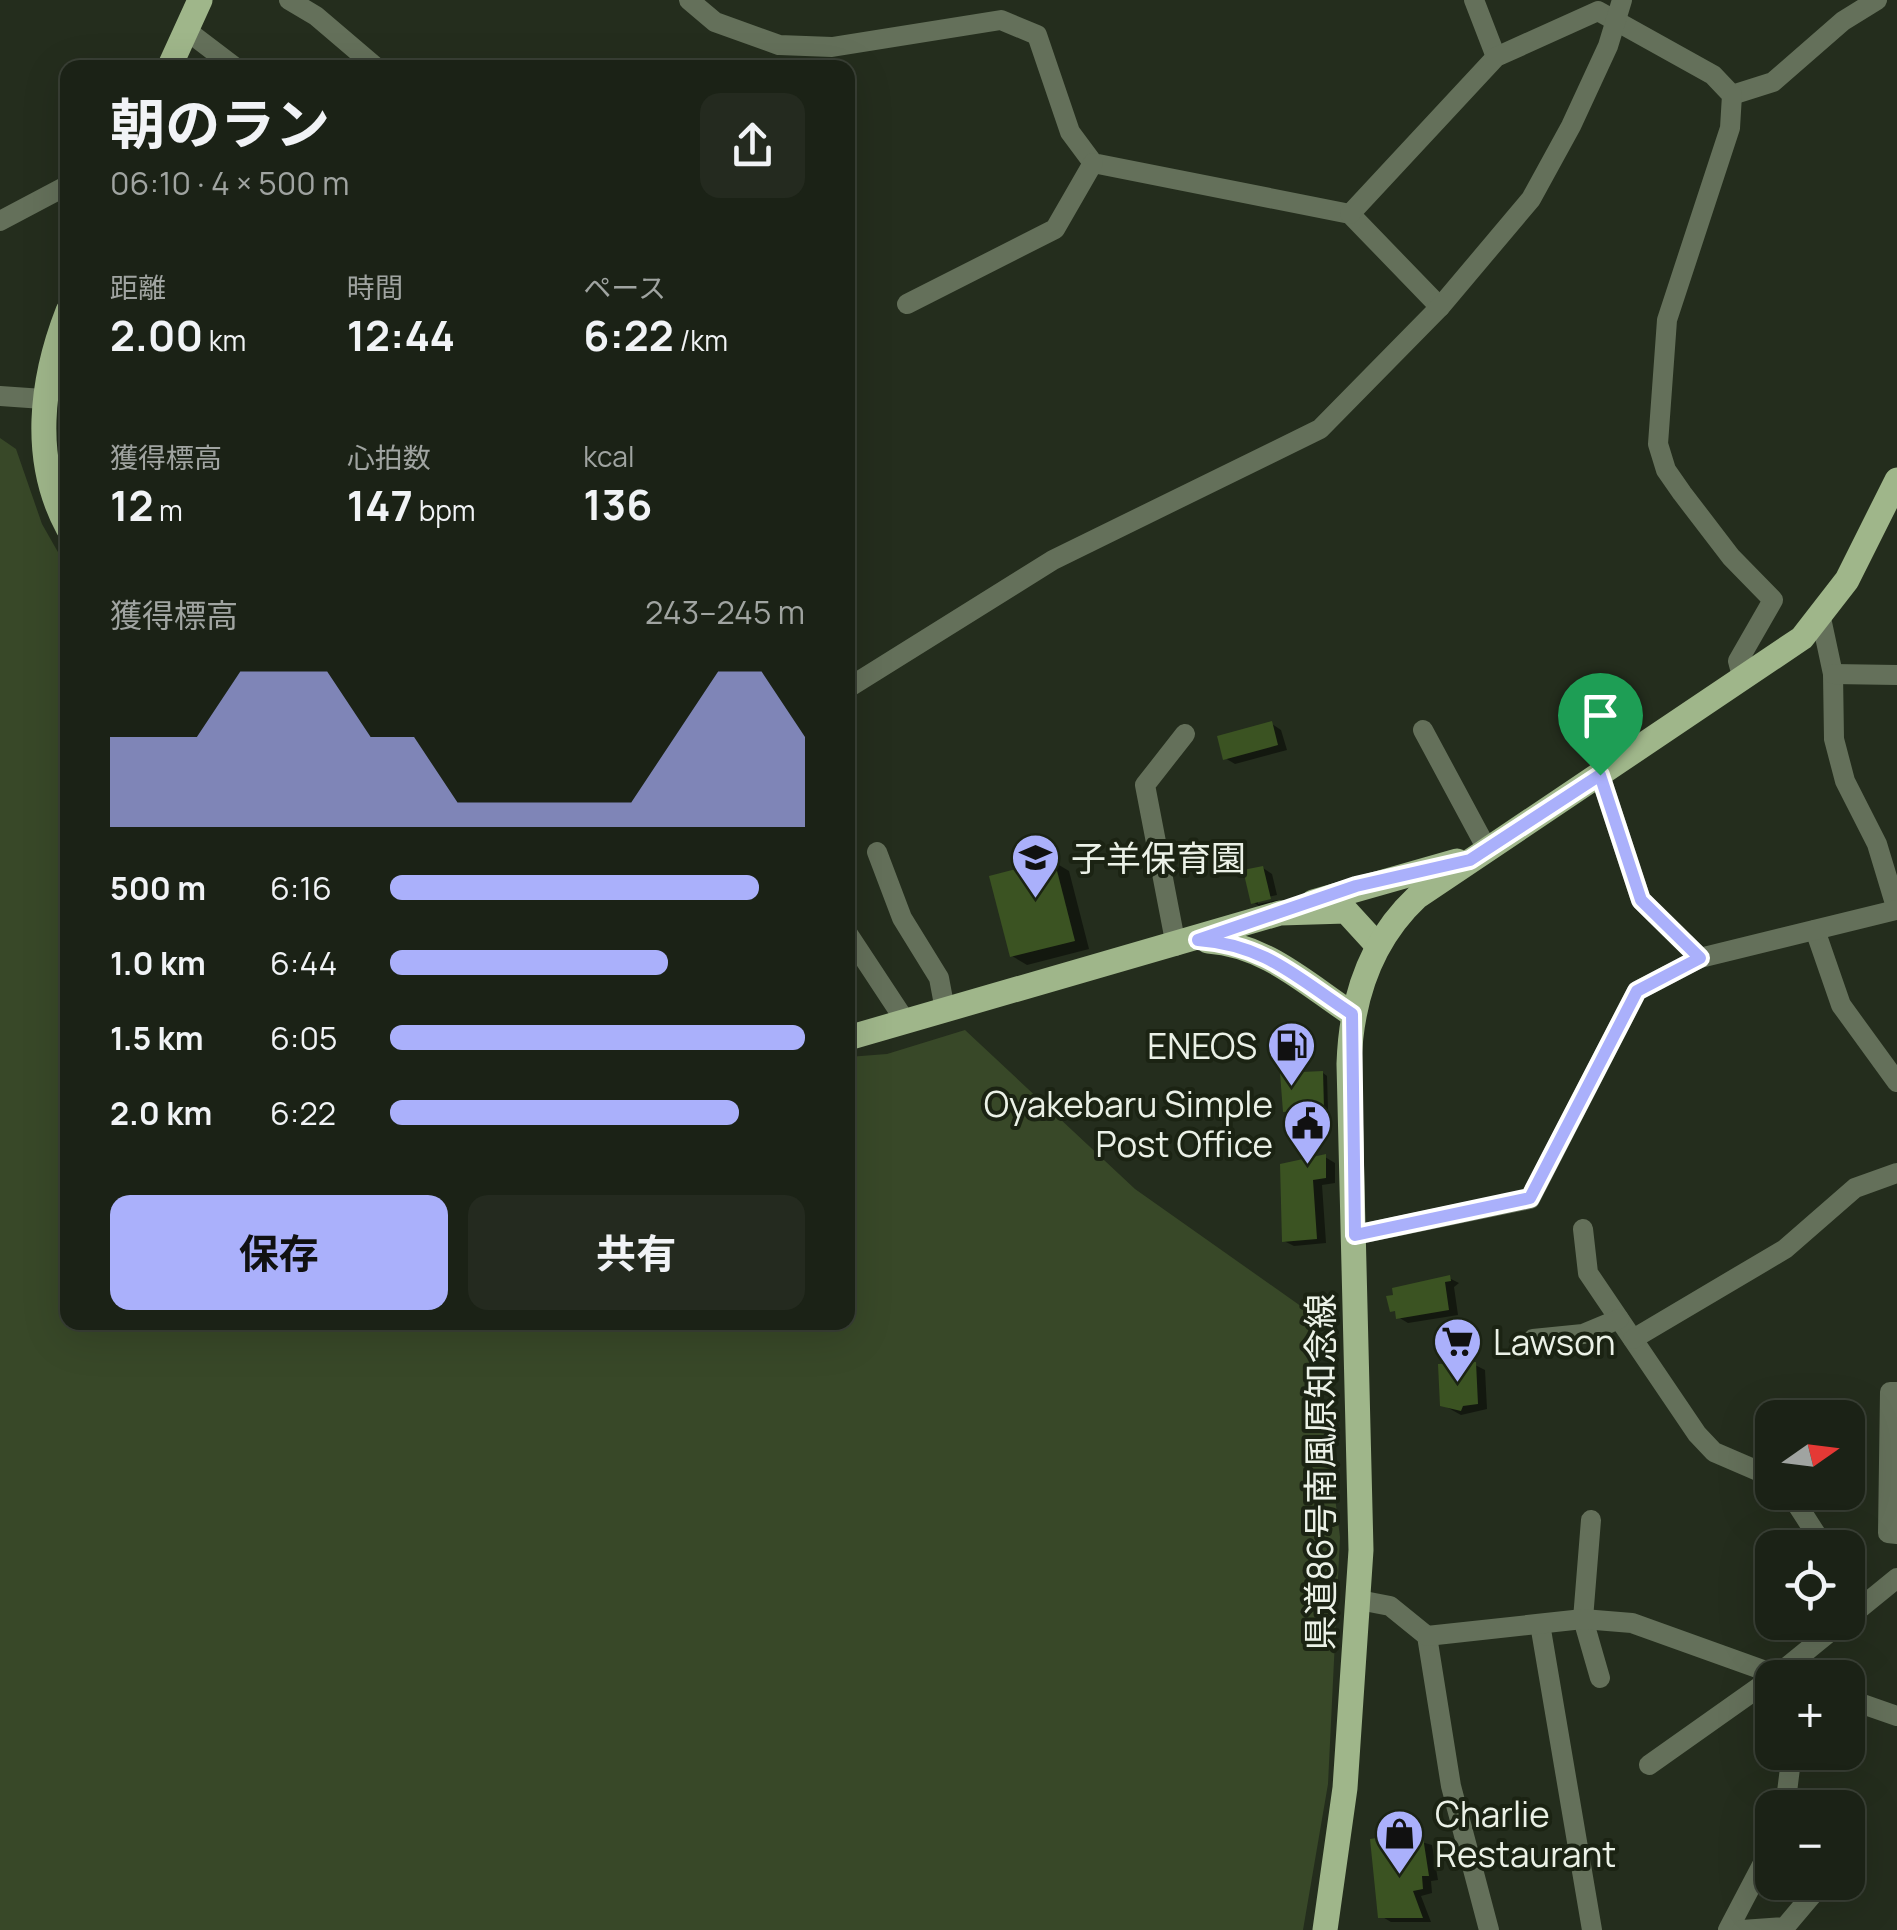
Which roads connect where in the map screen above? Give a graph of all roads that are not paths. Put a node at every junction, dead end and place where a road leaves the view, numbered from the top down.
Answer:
1 (200, 0) edge
2 (289, 0) edge
3 (689, 0) edge
4 (1474, 0) edge
5 (1878, 0) edge
6 (1620, 10) edge
7 (186, 30) junction
8 (807, 46) junction
9 (1496, 57) junction
10 (173, 60) edge
11 (225, 60) edge
12 (368, 60) edge
13 (813, 60) edge
14 (1732, 96) junction
15 (1094, 163) junction
16 (60, 188) edge
17 (1350, 214) junction
18 (0, 220) edge
19 (907, 304) dead end
20 (1440, 306) junction
21 (60, 330) edge
22 (0, 396) edge
23 (43, 399) junction
24 (1897, 480) edge
25 (60, 505) edge
26 (1821, 618) junction
27 (1834, 674) junction
28 (1897, 676) edge
29 (1743, 680) junction
30 (855, 684) edge
31 (1423, 730) dead end
32 (1185, 734) dead end
33 (1600, 775) junction
34 (878, 852) dead end
35 (1478, 855) junction
36 (1896, 910) edge
37 (1280, 914) junction
38 (1815, 930) junction
39 (1187, 943) junction
40 (855, 945) edge
41 (1378, 946) junction
42 (1700, 958) junction
43 (945, 1010) junction
44 (1352, 1014) junction
45 (906, 1022) junction
46 (855, 1036) edge
47 (1897, 1082) edge
48 (1897, 1173) edge
49 (1583, 1229) dead end
50 (1355, 1235) junction
51 (1619, 1319) junction
52 (1533, 1339) dead end
53 (1632, 1339) junction
54 (1897, 1392) edge
55 (1755, 1470) edge
56 (1591, 1520) dead end
57 (1897, 1534) edge
58 (1896, 1579) edge
59 (1359, 1600) junction
60 (1865, 1604) edge
61 (1582, 1619) junction
62 (1540, 1624) junction
63 (1427, 1636) junction
64 (1821, 1640) edge
65 (1797, 1660) edge
66 (1755, 1669) edge
67 (1600, 1678) dead end
68 (1755, 1692) edge
69 (1865, 1705) edge
70 (1897, 1716) edge
71 (1649, 1765) dead end
72 (1755, 1878) edge
73 (1808, 1900) edge
74 (1325, 1930) edge
75 (1489, 1930) edge
76 (1592, 1930) edge
77 (1728, 1930) edge
78 (1742, 1930) edge

1 - 7 main road
2 - 12 street
3 - 8 street
4 - 9 street
5 - 14 street
6 - 9 street
6 - 14 street
6 - 20 street
7 - 10 main road
7 - 11 street
8 - 13 street
8 - 15 street
9 - 17 street
14 - 29 street
15 - 17 street
15 - 19 street
16 - 18 street
17 - 20 street
20 - 30 street
21 - 23 main road
22 - 23 street
23 - 25 main road
24 - 26 main road, 県道86号南風原知念線
26 - 27 street
26 - 29 main road, 県道86号南風原知念線
27 - 28 street
27 - 36 street
29 - 33 main road, 県道86号南風原知念線
31 - 35 street
32 - 39 street
33 - 35 main road, 県道86号南風原知念線
33 - 42 street
34 - 43 street
35 - 37 main road
35 - 41 main road, 県道86号南風原知念線
36 - 38 street
37 - 39 main road
37 - 41 main road
38 - 42 street
38 - 47 street
39 - 43 main road
39 - 44 main road
40 - 45 street
41 - 44 main road, 県道86号南風原知念線
42 - 50 street
43 - 45 main road
44 - 50 main road, 県道86号南風原知念線
45 - 46 main road
48 - 53 street
49 - 51 street
50 - 59 main road, 県道86号南風原知念線
51 - 52 street
51 - 53 street
53 - 55 street
54 - 57 street
56 - 61 street
58 - 60 street
59 - 63 street
59 - 74 main road, 県道86号南風原知念線
61 - 62 street
61 - 66 street
61 - 67 street
62 - 63 street
62 - 76 street
63 - 75 street
64 - 65 street
68 - 71 street
69 - 70 street
72 - 77 street
73 - 78 street

